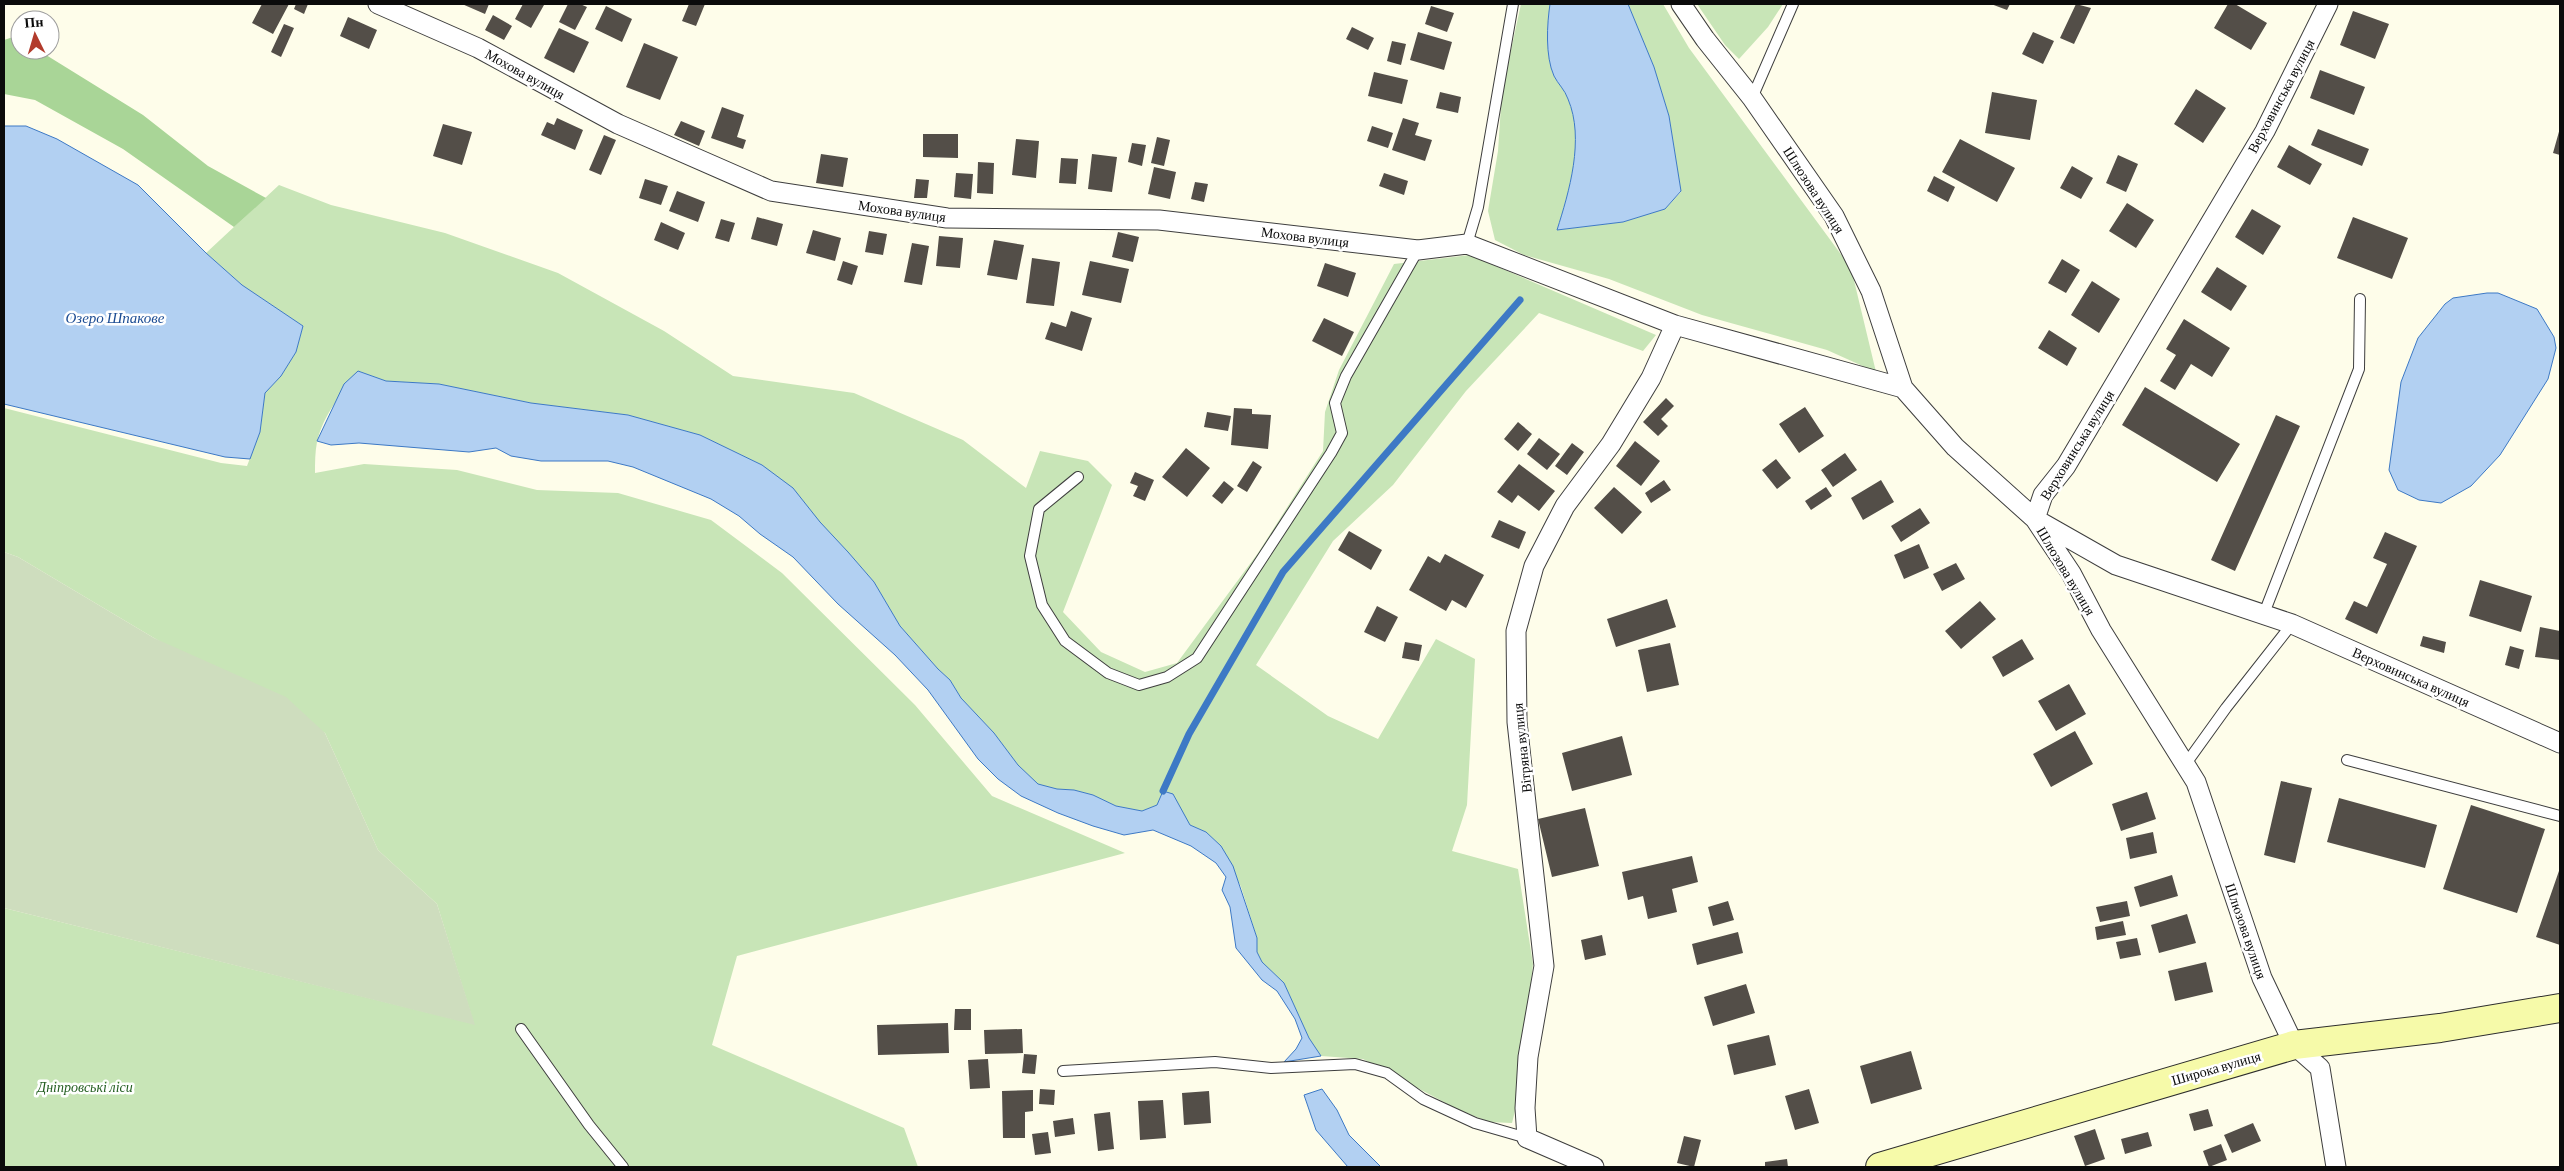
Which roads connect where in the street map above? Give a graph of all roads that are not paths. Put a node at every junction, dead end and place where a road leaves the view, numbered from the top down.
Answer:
1 (378, 4) edge
2 (1513, 4) edge
3 (1680, 4) edge
4 (1793, 4) edge
5 (2328, 4) edge
6 (1752, 98) junction
7 (1467, 244) junction
8 (1418, 250) junction
9 (2360, 299) dead end
10 (1675, 325) junction
11 (1903, 388) junction
12 (1078, 478) dead end
13 (2035, 519) junction
14 (2263, 616) junction
15 (2292, 624) junction
16 (2560, 743) edge
17 (2348, 760) dead end
18 (2185, 765) junction
19 (2560, 816) edge
20 (2560, 1008) edge
21 (521, 1029) dead end
22 (2294, 1045) junction
23 (1063, 1071) dead end
24 (1527, 1138) junction
25 (623, 1167) edge
26 (1594, 1167) edge
27 (1880, 1167) edge
28 (2336, 1167) edge

1 - 8 street, Мохова вулиця
2 - 7 lane
3 - 6 street, Шлюзова вулиця
4 - 6 lane
5 - 13 street, Верховинська вулиця
6 - 11 street, Шлюзова вулиця
7 - 8 street, Мохова вулиця
7 - 10 street
8 - 12 lane
9 - 14 lane
10 - 11 street
10 - 24 street, Вітряна вулиця
11 - 13 street, Шлюзова вулиця
13 - 14 street, Верховинська вулиця
13 - 18 street, Шлюзова вулиця
14 - 15 street, Верховинська вулиця
15 - 16 street, Верховинська вулиця
15 - 18 lane
17 - 19 lane
18 - 22 street, Шлюзова вулиця
20 - 22 main road, Широка вулиця
21 - 25 lane
22 - 27 main road, Широка вулиця
22 - 28 street, Шлюзова вулиця
23 - 24 lane
24 - 26 street

